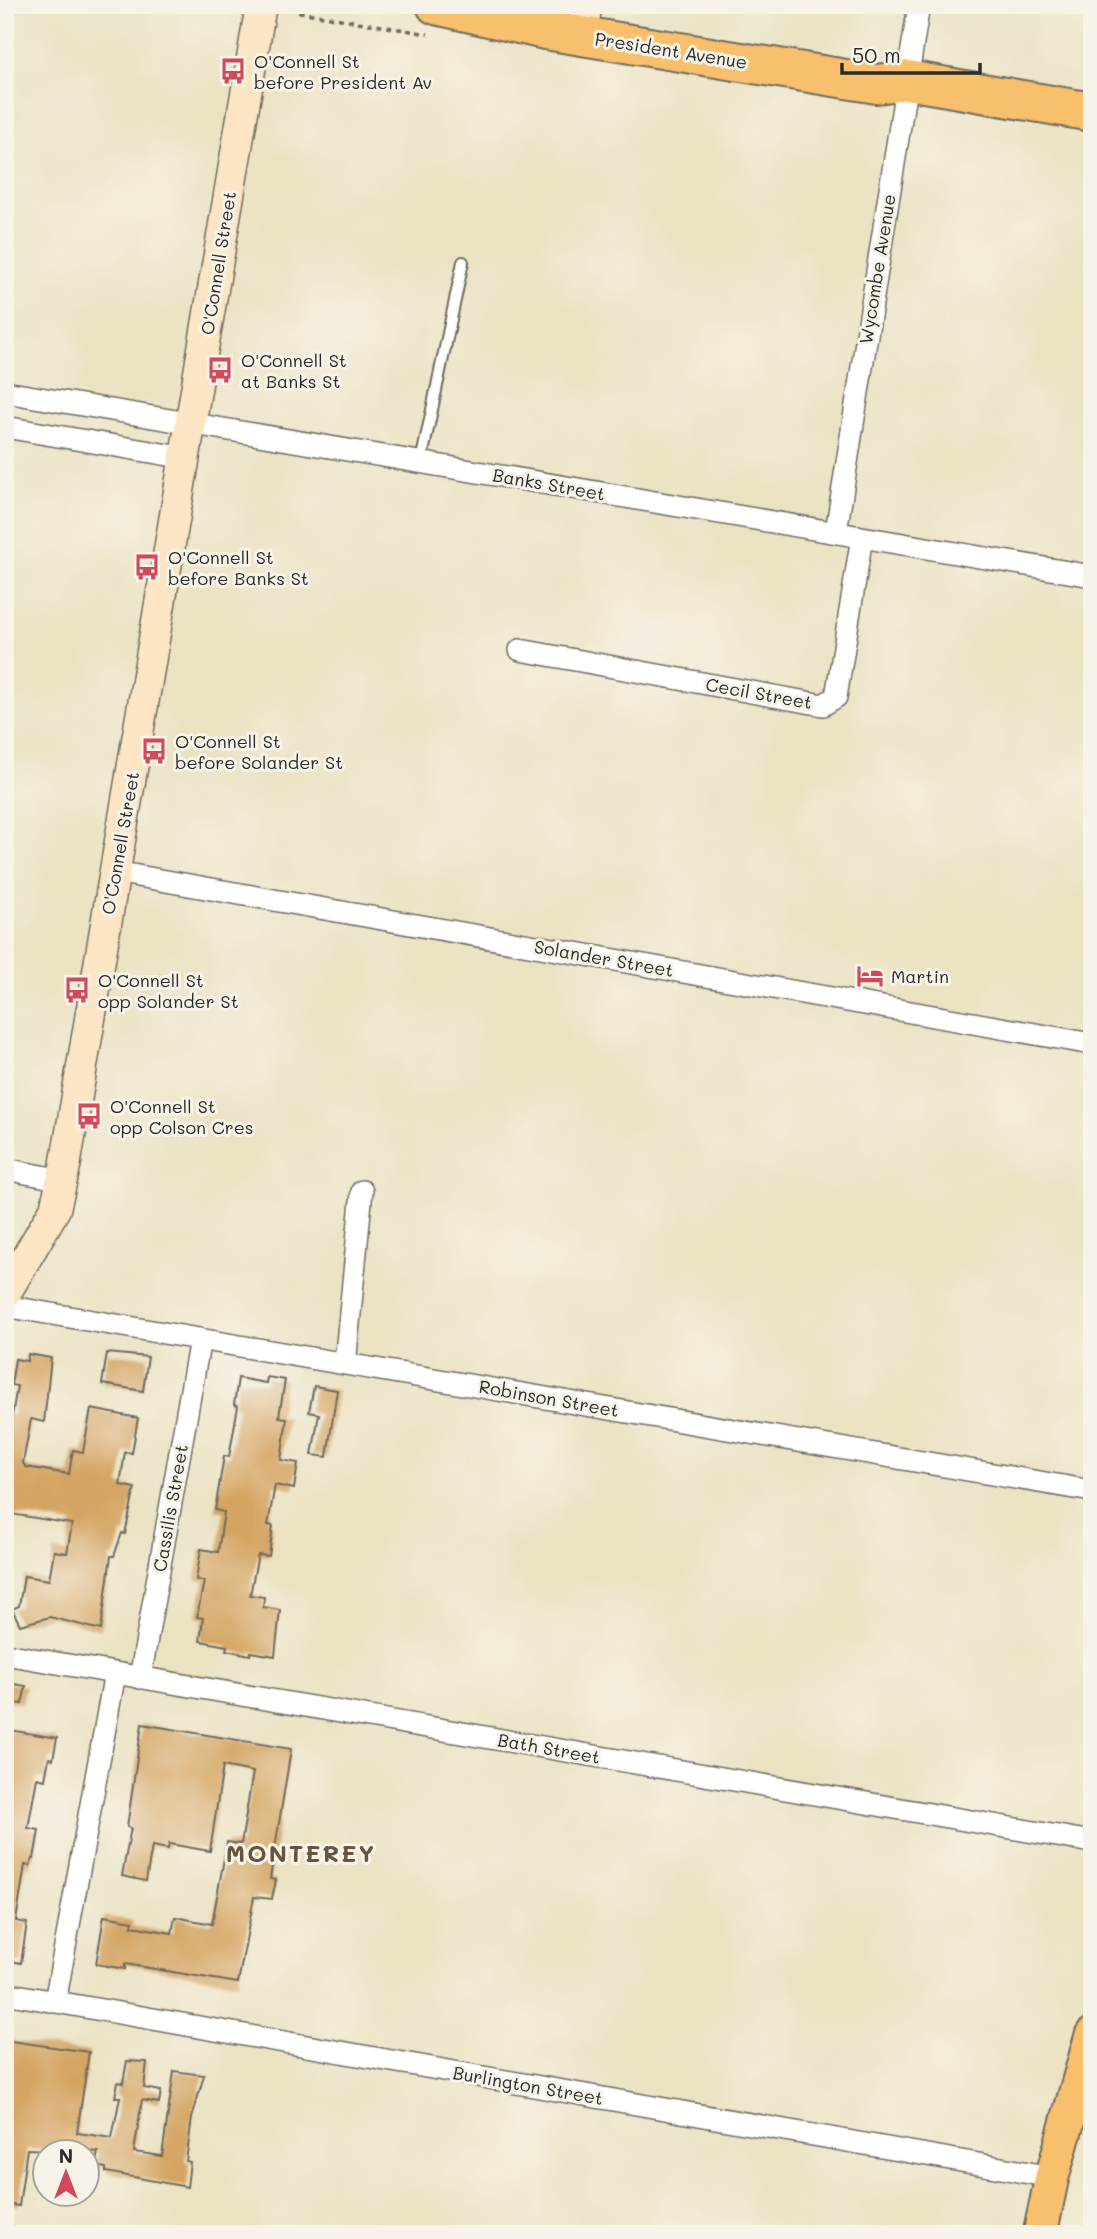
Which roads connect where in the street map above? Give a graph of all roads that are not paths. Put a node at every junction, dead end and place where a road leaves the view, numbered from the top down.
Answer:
1 (261, 5) edge
2 (436, 5) edge
3 (537, 5) edge
4 (919, 5) edge
5 (584, 18) edge
6 (906, 80) junction
7 (1092, 112) edge
8 (463, 262) dead end
9 (5, 392) edge
10 (192, 424) junction
11 (5, 427) edge
12 (186, 458) junction
13 (421, 462) junction
14 (836, 533) junction
15 (862, 537) junction
16 (1092, 576) edge
17 (520, 650) dead end
18 (115, 872) junction
19 (1092, 1044) edge
20 (5, 1169) edge
21 (63, 1180) junction
22 (362, 1191) dead end
23 (5, 1294) edge
24 (5, 1306) edge
25 (200, 1339) junction
26 (345, 1364) junction
27 (1092, 1491) edge
28 (5, 1654) edge
29 (115, 1673) junction
30 (140, 1678) junction
31 (1092, 1842) edge
32 (5, 1993) edge
33 (55, 2002) junction
34 (1092, 2035) edge
35 (1092, 2107) edge
36 (1052, 2177) junction
37 (1040, 2234) edge
38 (1063, 2234) edge

1 - 10 main road, O'Connell Street
2 - 5 highway, President Avenue
3 - 5 highway, President Avenue
4 - 6 street, Wycombe Avenue
5 - 6 highway, President Avenue
6 - 7 highway, President Avenue
6 - 14 street, Wycombe Avenue
8 - 13 lane
9 - 10 street, Banks Street
10 - 12 main road, O'Connell Street
10 - 13 street, Banks Street
11 - 12 street
12 - 18 main road, O'Connell Street
13 - 14 street, Banks Street
14 - 15 street, Banks Street
15 - 16 street, Banks Street
15 - 17 street, Cecil Street
18 - 19 street, Solander Street
18 - 21 main road, O'Connell Street
20 - 21 street
21 - 23 main road, O'Connell Street
22 - 26 street
24 - 25 street, Robinson Street
25 - 26 street, Robinson Street
25 - 30 street, Cassilis Street
26 - 27 street, Robinson Street
28 - 29 street, Bath Street
29 - 30 street, Bath Street
29 - 33 street
30 - 31 street, Bath Street
32 - 33 street, Burlington Street
33 - 36 street, Burlington Street
34 - 36 main road
35 - 38 main road
36 - 37 main road

